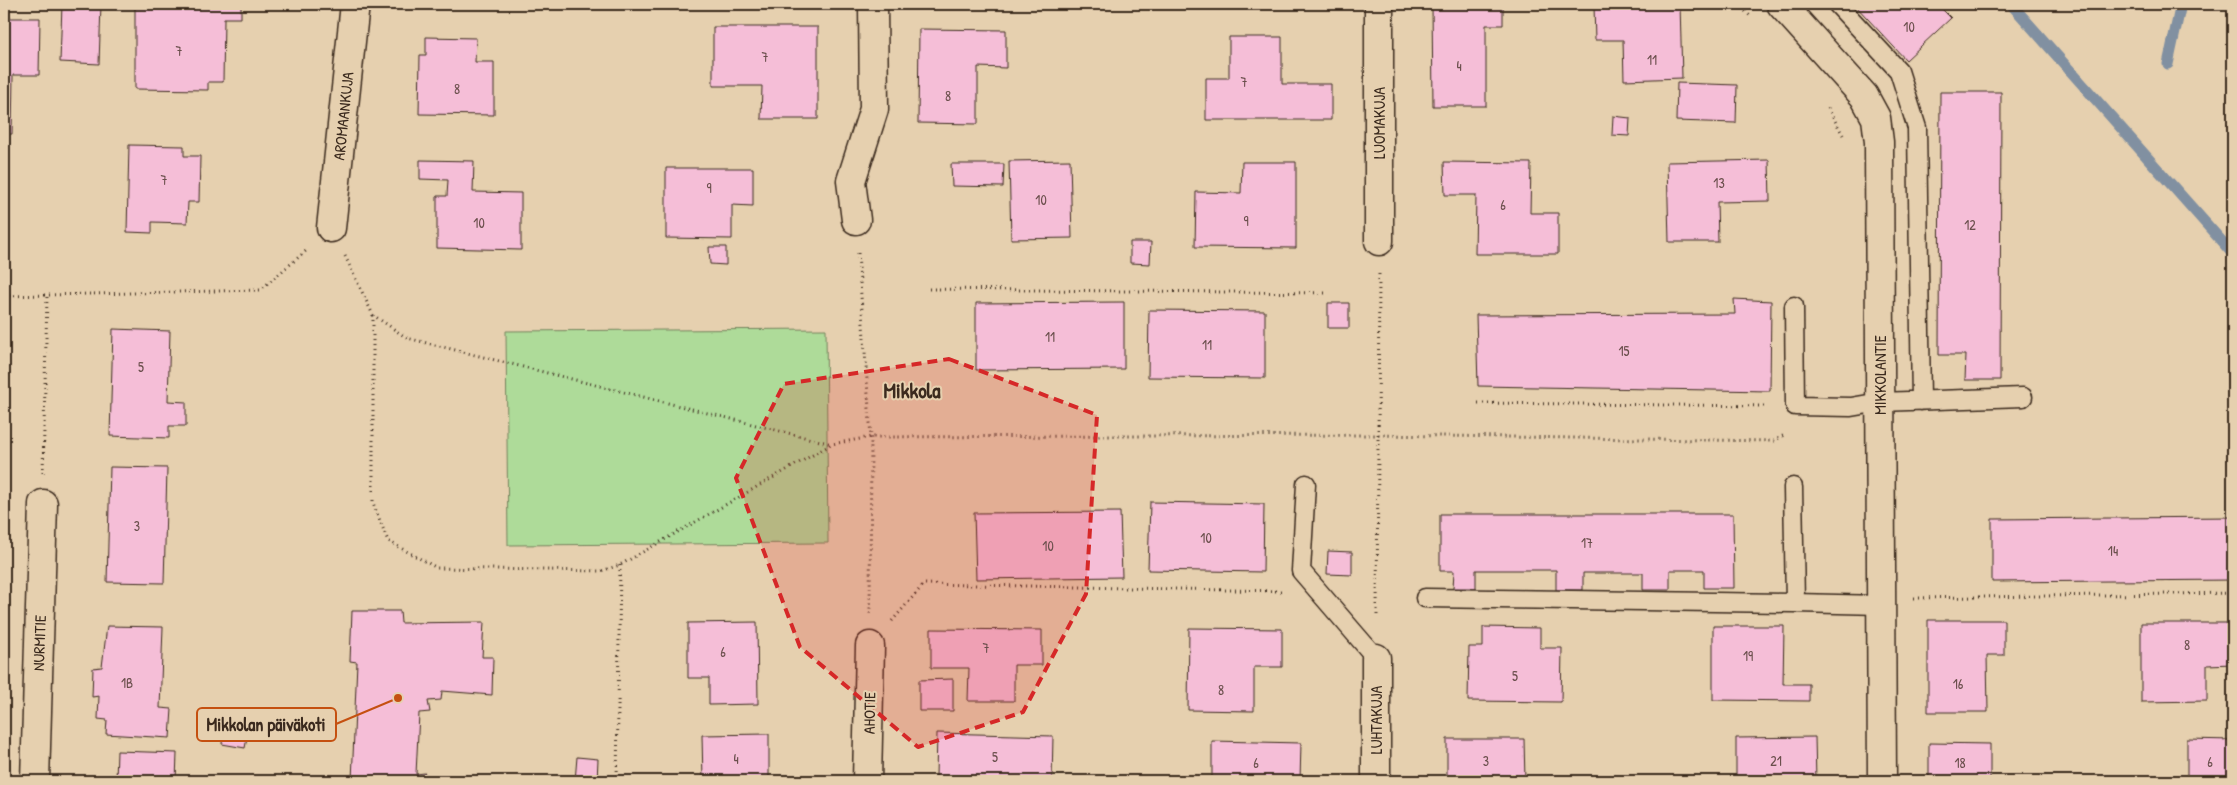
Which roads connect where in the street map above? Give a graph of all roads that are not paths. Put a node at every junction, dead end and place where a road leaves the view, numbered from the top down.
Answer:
1 (355, 4) edge
2 (873, 4) edge
3 (1379, 4) edge
4 (1780, 4) edge
5 (1837, 4) edge
6 (856, 220) road end
7 (331, 228) road end
8 (1379, 242) road end
9 (1794, 306) dead end
10 (2023, 397) dead end
11 (1921, 401) junction
12 (1880, 402) junction
13 (1306, 484) dead end
14 (1793, 487) dead end
15 (43, 504) road end
16 (1425, 598) dead end
17 (1881, 602) junction
18 (1795, 603) junction
19 (870, 646) road end
20 (1376, 658) joint
21 (35, 781) edge
22 (867, 781) edge
23 (1376, 781) edge
24 (1882, 781) edge

1 - 7 street, AROMAANKUJA
2 - 6 street
3 - 8 street, LUOMAKUJA
4 - 12 street, MIKKOLANTIE
5 - 11 lane
9 - 12 lane
10 - 11 lane
11 - 12 lane
12 - 17 street, MIKKOLANTIE
13 - 20 lane
14 - 18 lane
15 - 21 street, NURMITIE
16 - 18 lane
17 - 18 lane
17 - 24 street, MIKKOLANTIE
19 - 22 street, AHOTIE
20 - 23 street, LUHTAKUJA

